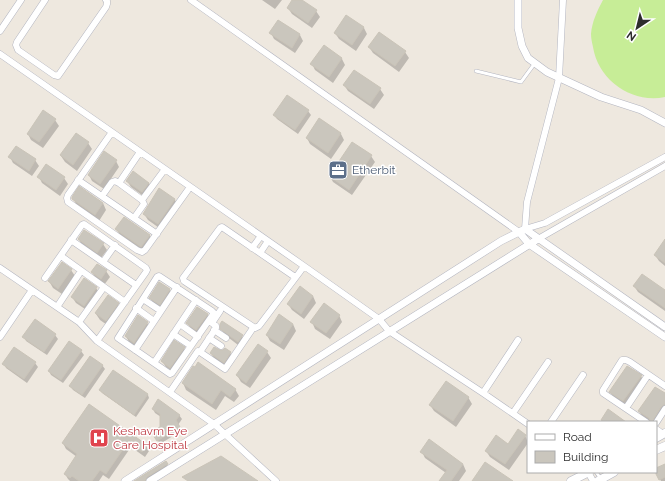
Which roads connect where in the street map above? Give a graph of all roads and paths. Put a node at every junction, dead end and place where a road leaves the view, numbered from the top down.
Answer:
1 (21, 0) edge
2 (45, 0) edge
3 (106, 0) edge
4 (518, 0) edge
5 (563, 0) edge
6 (194, 1) edge
7 (0, 31) edge
8 (0, 54) edge
9 (27, 56) junction
10 (36, 62) junction
11 (535, 63) junction
12 (20, 68) junction
13 (476, 71) dead end
14 (29, 74) junction
15 (559, 78) junction
16 (665, 123) edge
17 (112, 132) junction
18 (140, 152) junction
19 (665, 157) edge
20 (665, 166) edge
21 (165, 169) junction
22 (78, 180) junction
23 (119, 183) junction
24 (190, 187) junction
25 (102, 196) junction
26 (142, 200) junction
27 (134, 218) junction
28 (522, 231) junction
29 (157, 234) junction
30 (260, 236) junction
31 (538, 239) junction
32 (72, 240) junction
33 (268, 241) junction
34 (529, 244) junction
35 (114, 245) junction
36 (252, 248) junction
37 (260, 253) junction
38 (61, 256) junction
39 (103, 262) junction
40 (304, 266) junction
41 (0, 268) edge
42 (82, 271) junction
43 (45, 278) dead end
44 (295, 278) junction
45 (136, 286) junction
46 (104, 287) junction
47 (177, 287) junction
48 (32, 290) junction
49 (143, 299) junction
50 (196, 300) junction
51 (125, 302) junction
52 (57, 307) junction
53 (136, 308) junction
54 (161, 311) junction
55 (220, 311) dead end
56 (379, 320) junction
57 (154, 321) junction
58 (79, 322) junction
59 (180, 324) junction
60 (665, 327) edge
61 (254, 328) junction
62 (214, 330) junction
63 (389, 331) junction
64 (173, 334) junction
65 (198, 337) junction
66 (665, 337) edge
67 (0, 338) edge
68 (210, 338) junction
69 (226, 338) dead end
70 (518, 340) dead end
71 (97, 341) junction
72 (191, 346) junction
73 (222, 346) dead end
74 (135, 350) junction
75 (200, 352) junction
76 (548, 362) dead end
77 (140, 363) junction
78 (154, 363) junction
79 (583, 375) dead end
80 (648, 375) junction
81 (665, 386) edge
82 (170, 392) junction
83 (483, 393) junction
84 (626, 408) junction
85 (665, 409) edge
86 (512, 414) junction
87 (552, 421) edge
88 (645, 421) edge
89 (657, 421) edge
90 (527, 423) edge
91 (214, 424) junction
92 (225, 434) junction
93 (168, 454) junction
94 (175, 465) junction
95 (586, 473) edge
96 (590, 473) edge
97 (612, 473) edge
98 (599, 479) edge
99 (125, 481) edge
100 (150, 481) edge
101 (276, 481) edge
102 (571, 481) edge

1 - 7 street
2 - 9 street
3 - 10 street
4 - 11 street
5 - 15 street
6 - 28 street
8 - 12 street
9 - 10 street
9 - 12 street
10 - 14 street
11 - 13 lane
11 - 15 street
12 - 14 street
14 - 17 street
15 - 16 street
15 - 28 street
17 - 18 street
17 - 22 street
18 - 21 street
18 - 23 street
19 - 28 street
20 - 31 street
21 - 24 street
21 - 26 street
22 - 25 street
22 - 29 street
23 - 25 street
23 - 26 street
24 - 29 street
24 - 30 street
25 - 27 street
26 - 27 street
27 - 29 street
28 - 31 street
28 - 34 street
28 - 56 street
30 - 33 street
30 - 36 street
31 - 34 street
31 - 60 street
32 - 35 street
32 - 38 street
32 - 39 street
33 - 37 street
33 - 40 street
34 - 63 street
34 - 66 street
35 - 39 street
35 - 45 street
36 - 37 street
36 - 61 street
37 - 44 street
38 - 42 street
38 - 43 street
39 - 45 street
40 - 44 street
40 - 56 street
41 - 48 street
42 - 46 street
42 - 52 street
44 - 61 street
45 - 51 street
46 - 51 street
46 - 58 street
47 - 49 street
47 - 50 street
47 - 54 street
48 - 52 street
48 - 67 street
49 - 53 street
49 - 54 street
50 - 59 street
50 - 65 street
51 - 71 street
52 - 58 street
53 - 57 street
53 - 74 street
54 - 57 street
55 - 62 street
56 - 63 street
56 - 91 street
57 - 74 street
58 - 71 street
59 - 64 street
59 - 65 street
61 - 75 street
62 - 68 street
62 - 69 street
63 - 83 street
63 - 92 street
64 - 72 street
64 - 78 street
65 - 72 street
68 - 73 street
68 - 75 street
70 - 83 street
71 - 77 street
72 - 78 street
74 - 77 street
75 - 82 street
76 - 86 street
77 - 78 street
77 - 82 street
79 - 87 street
80 - 81 street
80 - 84 street
80 - 84 street
82 - 91 street
83 - 86 street
84 - 88 street
85 - 89 street
86 - 90 street
91 - 92 street
91 - 93 street
92 - 94 street
92 - 101 street
93 - 94 street
93 - 99 street
94 - 100 street
95 - 102 main road
96 - 98 street
97 - 98 main road

